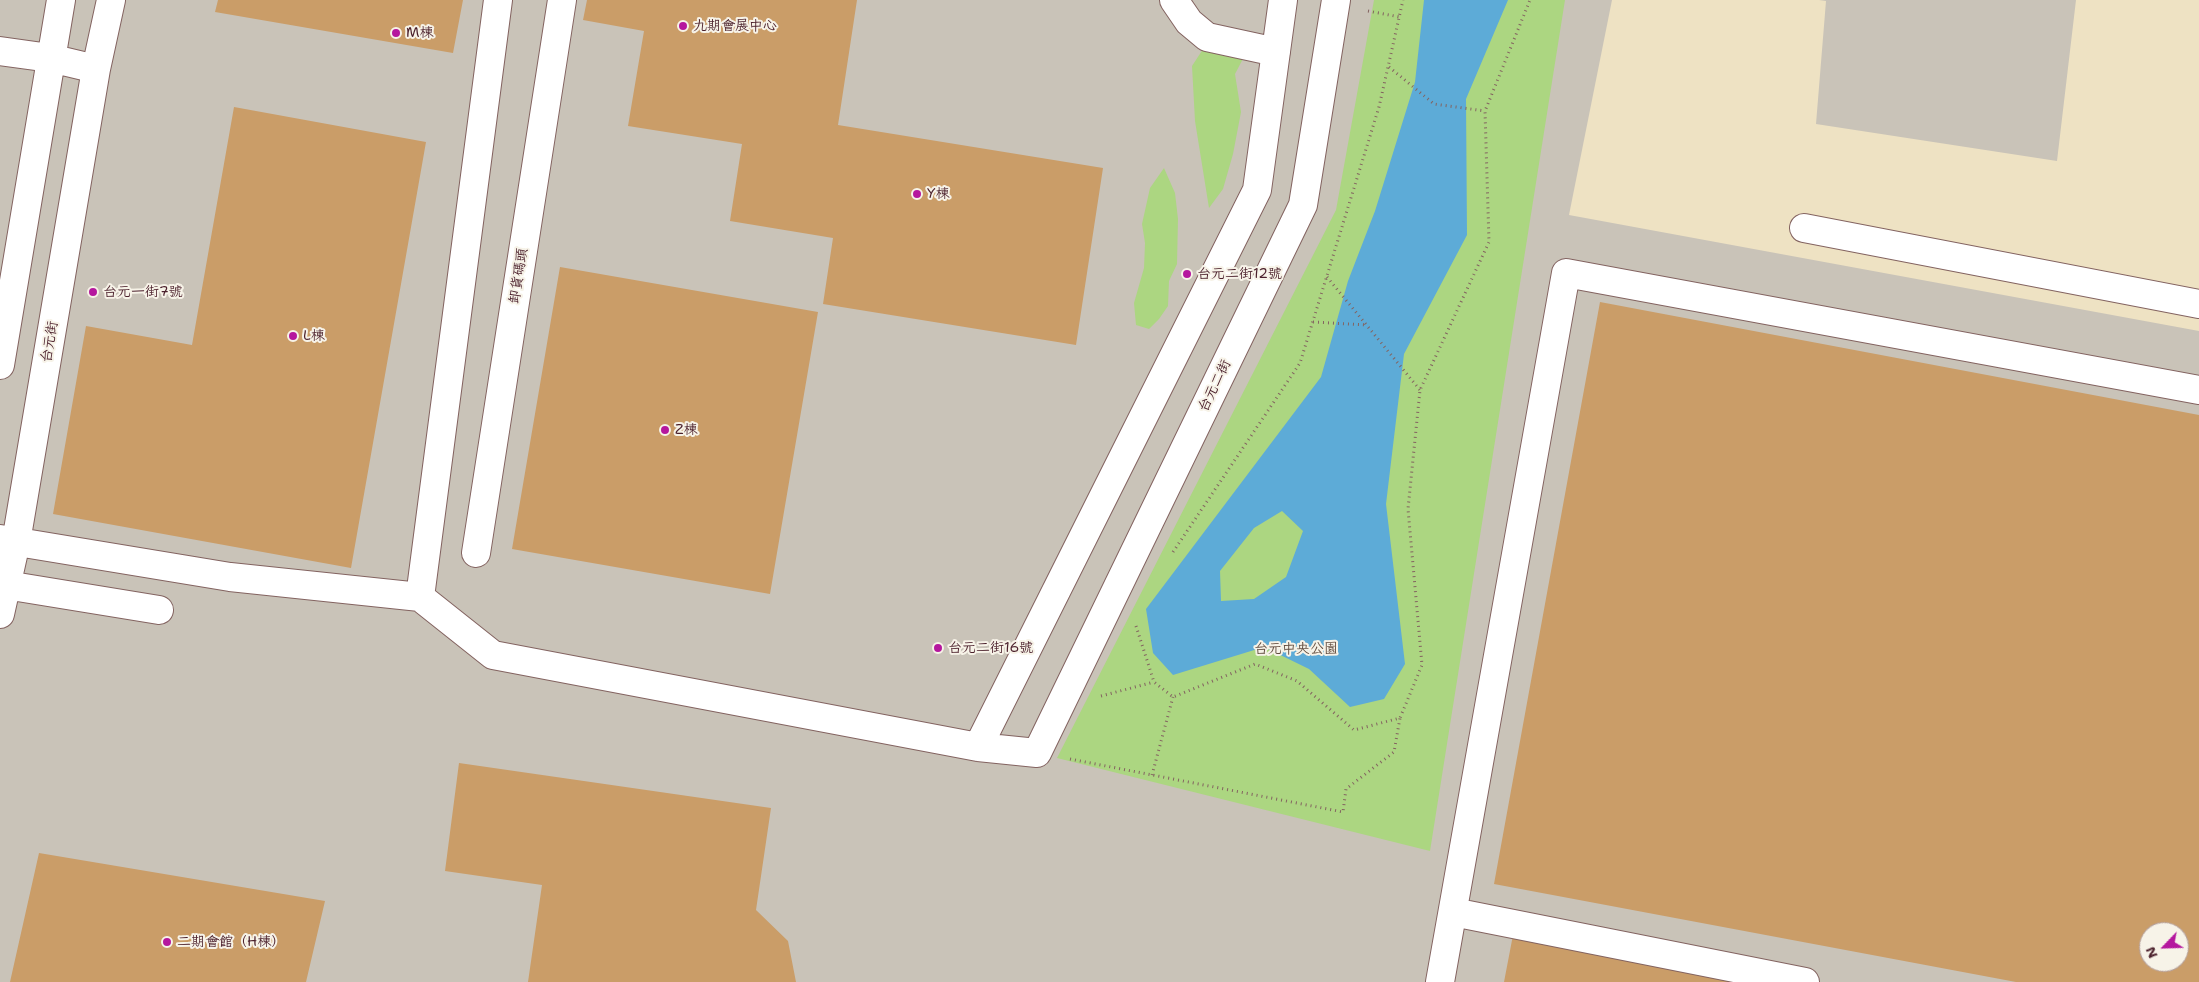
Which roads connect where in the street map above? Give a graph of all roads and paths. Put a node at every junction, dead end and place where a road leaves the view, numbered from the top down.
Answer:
1 (61, 0) edge
2 (111, 0) edge
3 (498, 0) edge
4 (562, 0) edge
5 (1174, 0) edge
6 (1283, 0) edge
7 (1336, 0) edge
8 (1403, 0) edge
9 (1530, 0) edge
10 (1276, 52) junction
11 (1, 53) edge
12 (50, 58) junction
13 (1389, 67) junction
14 (96, 69) junction
15 (1485, 111) junction
16 (1804, 228) dead end
17 (1327, 276) junction
18 (2199, 304) edge
19 (1313, 322) junction
20 (1367, 325) junction
21 (0, 365) edge
22 (1420, 390) junction
23 (2199, 390) edge
24 (8, 541) edge
25 (476, 553) dead end
26 (1172, 554) dead end
27 (3, 584) edge
28 (420, 597) junction
29 (158, 610) dead end
30 (0, 614) edge
31 (1135, 622) dead end
32 (1154, 682) junction
33 (1173, 697) junction
34 (1060, 708) junction
35 (1400, 718) junction
36 (978, 746) junction
37 (1037, 753) junction
38 (1152, 775) junction
39 (1453, 912) junction
40 (1440, 982) edge
41 (1805, 982) edge

1 - 12 lane
2 - 14 lane, 台元街
3 - 28 lane
4 - 25 lane, 卸貨碼頭
5 - 10 lane
6 - 10 lane
7 - 34 lane, 台元二街
8 - 13 path
9 - 15 path
10 - 36 lane
11 - 12 lane
12 - 14 lane
12 - 21 lane
13 - 15 path
13 - 17 path
14 - 24 lane, 台元街
15 - 22 path
16 - 18 lane
17 - 19 path
17 - 20 path
19 - 20 path
19 - 26 path
20 - 22 path
22 - 35 path
23 - 39 lane
24 - 27 lane, 台元街
24 - 28 lane
27 - 29 lane
27 - 30 lane, 台元街
28 - 36 lane
31 - 32 path
32 - 33 path
32 - 34 path
33 - 35 path
33 - 38 path
34 - 37 lane, 台元二街
35 - 38 path
36 - 37 lane
37 - 38 path
39 - 40 lane
39 - 41 lane

